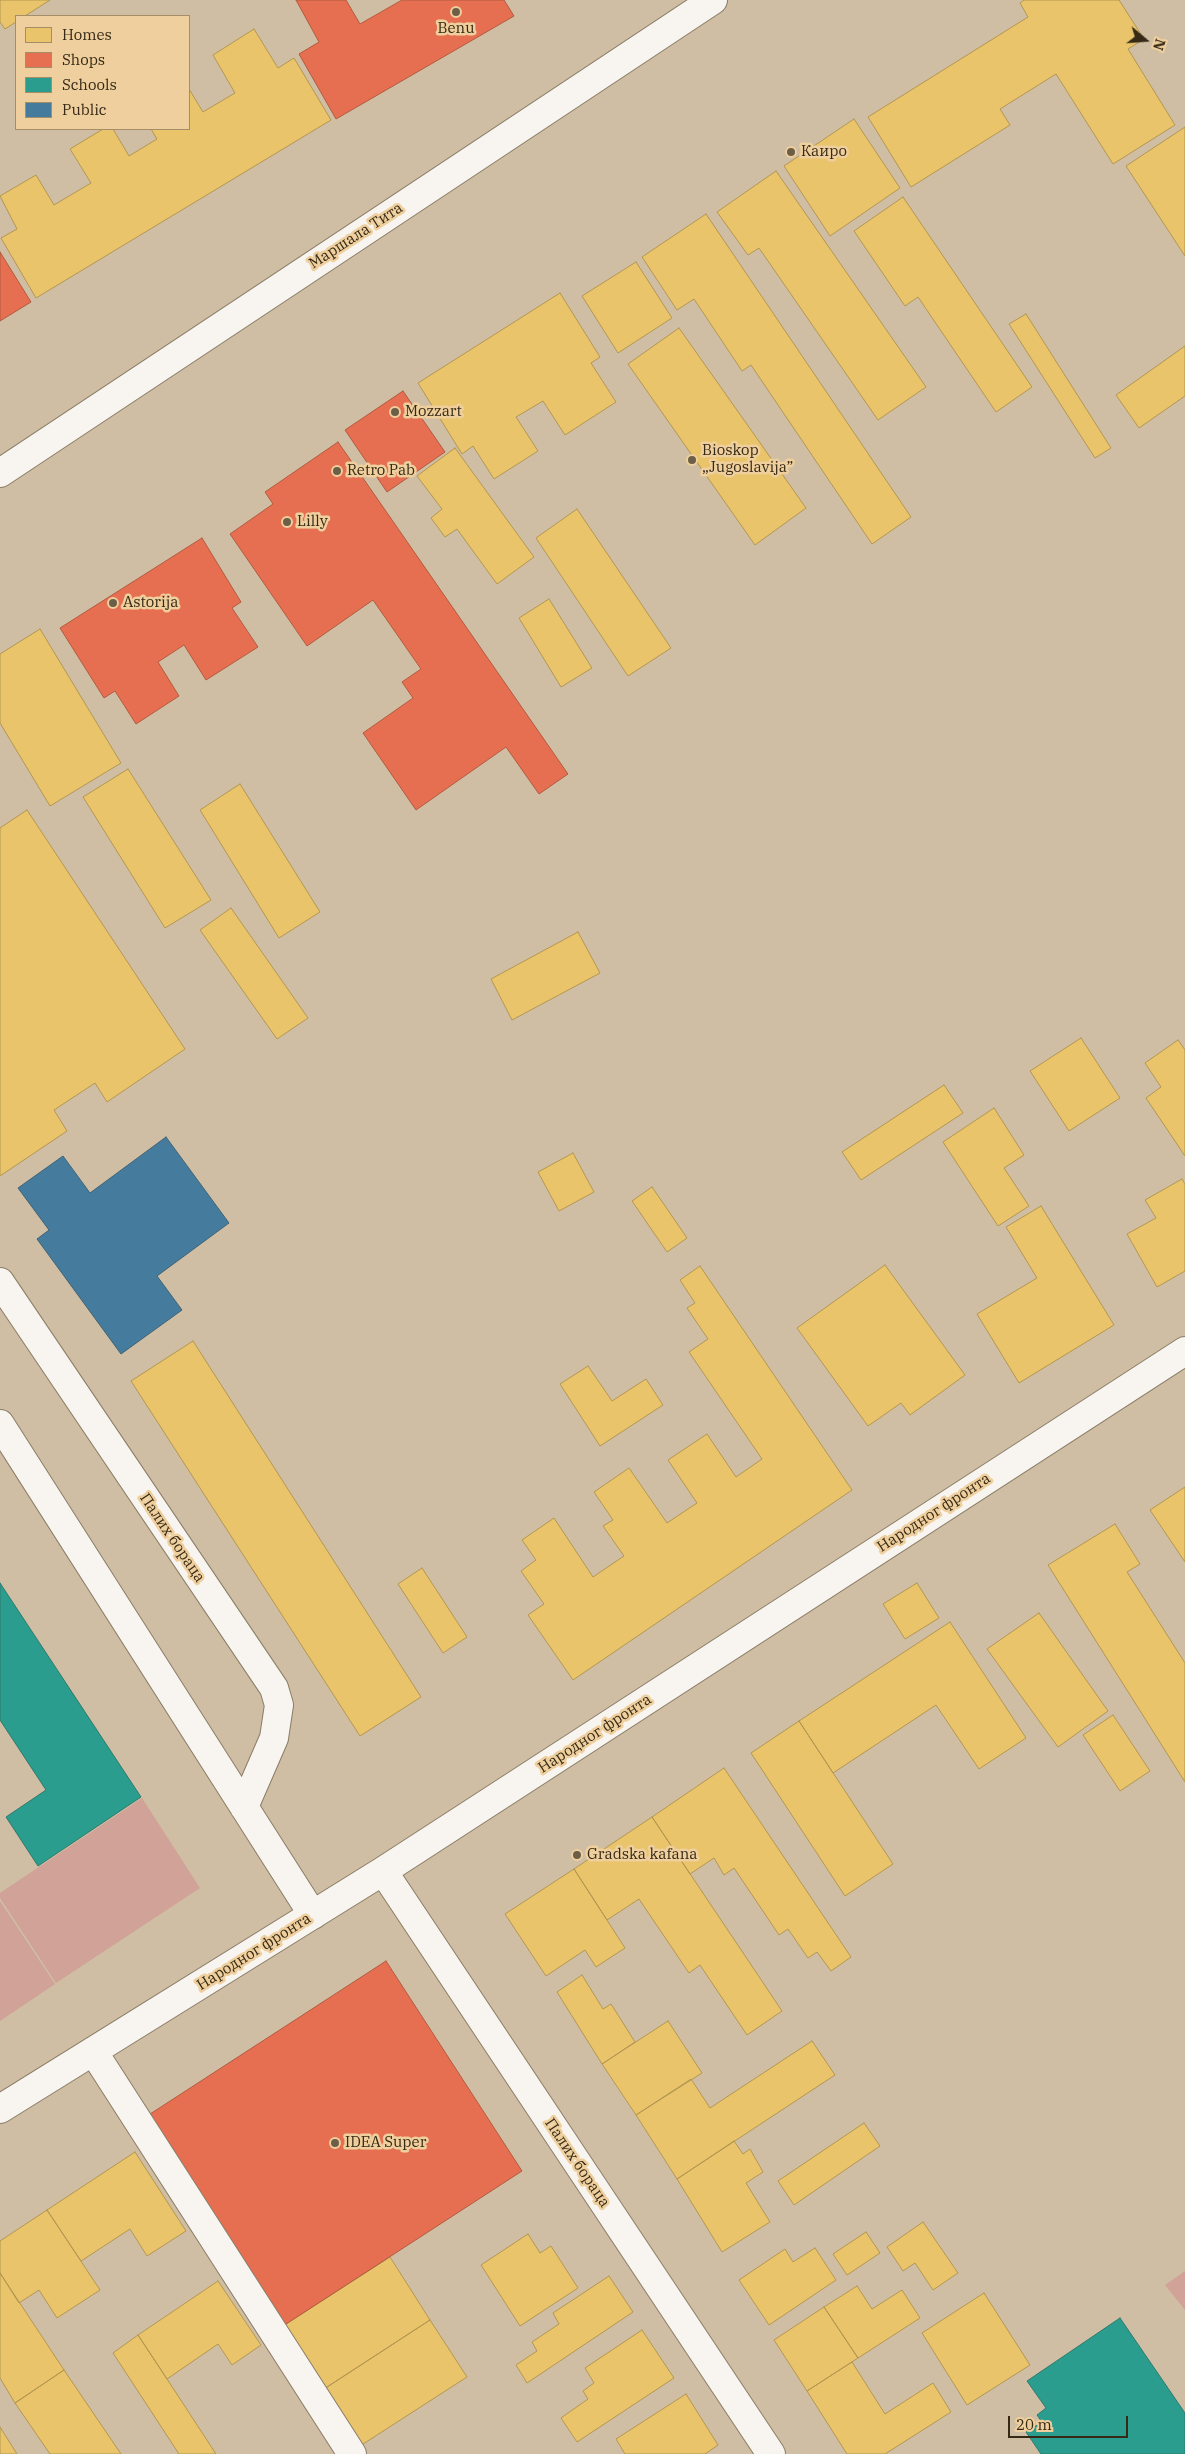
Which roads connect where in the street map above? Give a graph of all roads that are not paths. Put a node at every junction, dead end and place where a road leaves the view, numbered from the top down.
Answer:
1 (713, 0) edge
2 (0, 473) edge
3 (0, 1282) edge
4 (1185, 1351) edge
5 (0, 1424) edge
6 (244, 1807) junction
7 (383, 1871) junction
8 (313, 1915) junction
9 (92, 2051) junction
10 (0, 2110) edge
11 (352, 2454) edge
12 (771, 2454) edge

1 - 2 street, Маршала Тита
3 - 6 street, Палих бораца
4 - 7 street, Народног фронта
5 - 6 street
6 - 8 street
7 - 8 street, Народног фронта
7 - 12 street, Палих бораца
8 - 9 street, Народног фронта
9 - 10 street, Народног фронта
9 - 11 street

